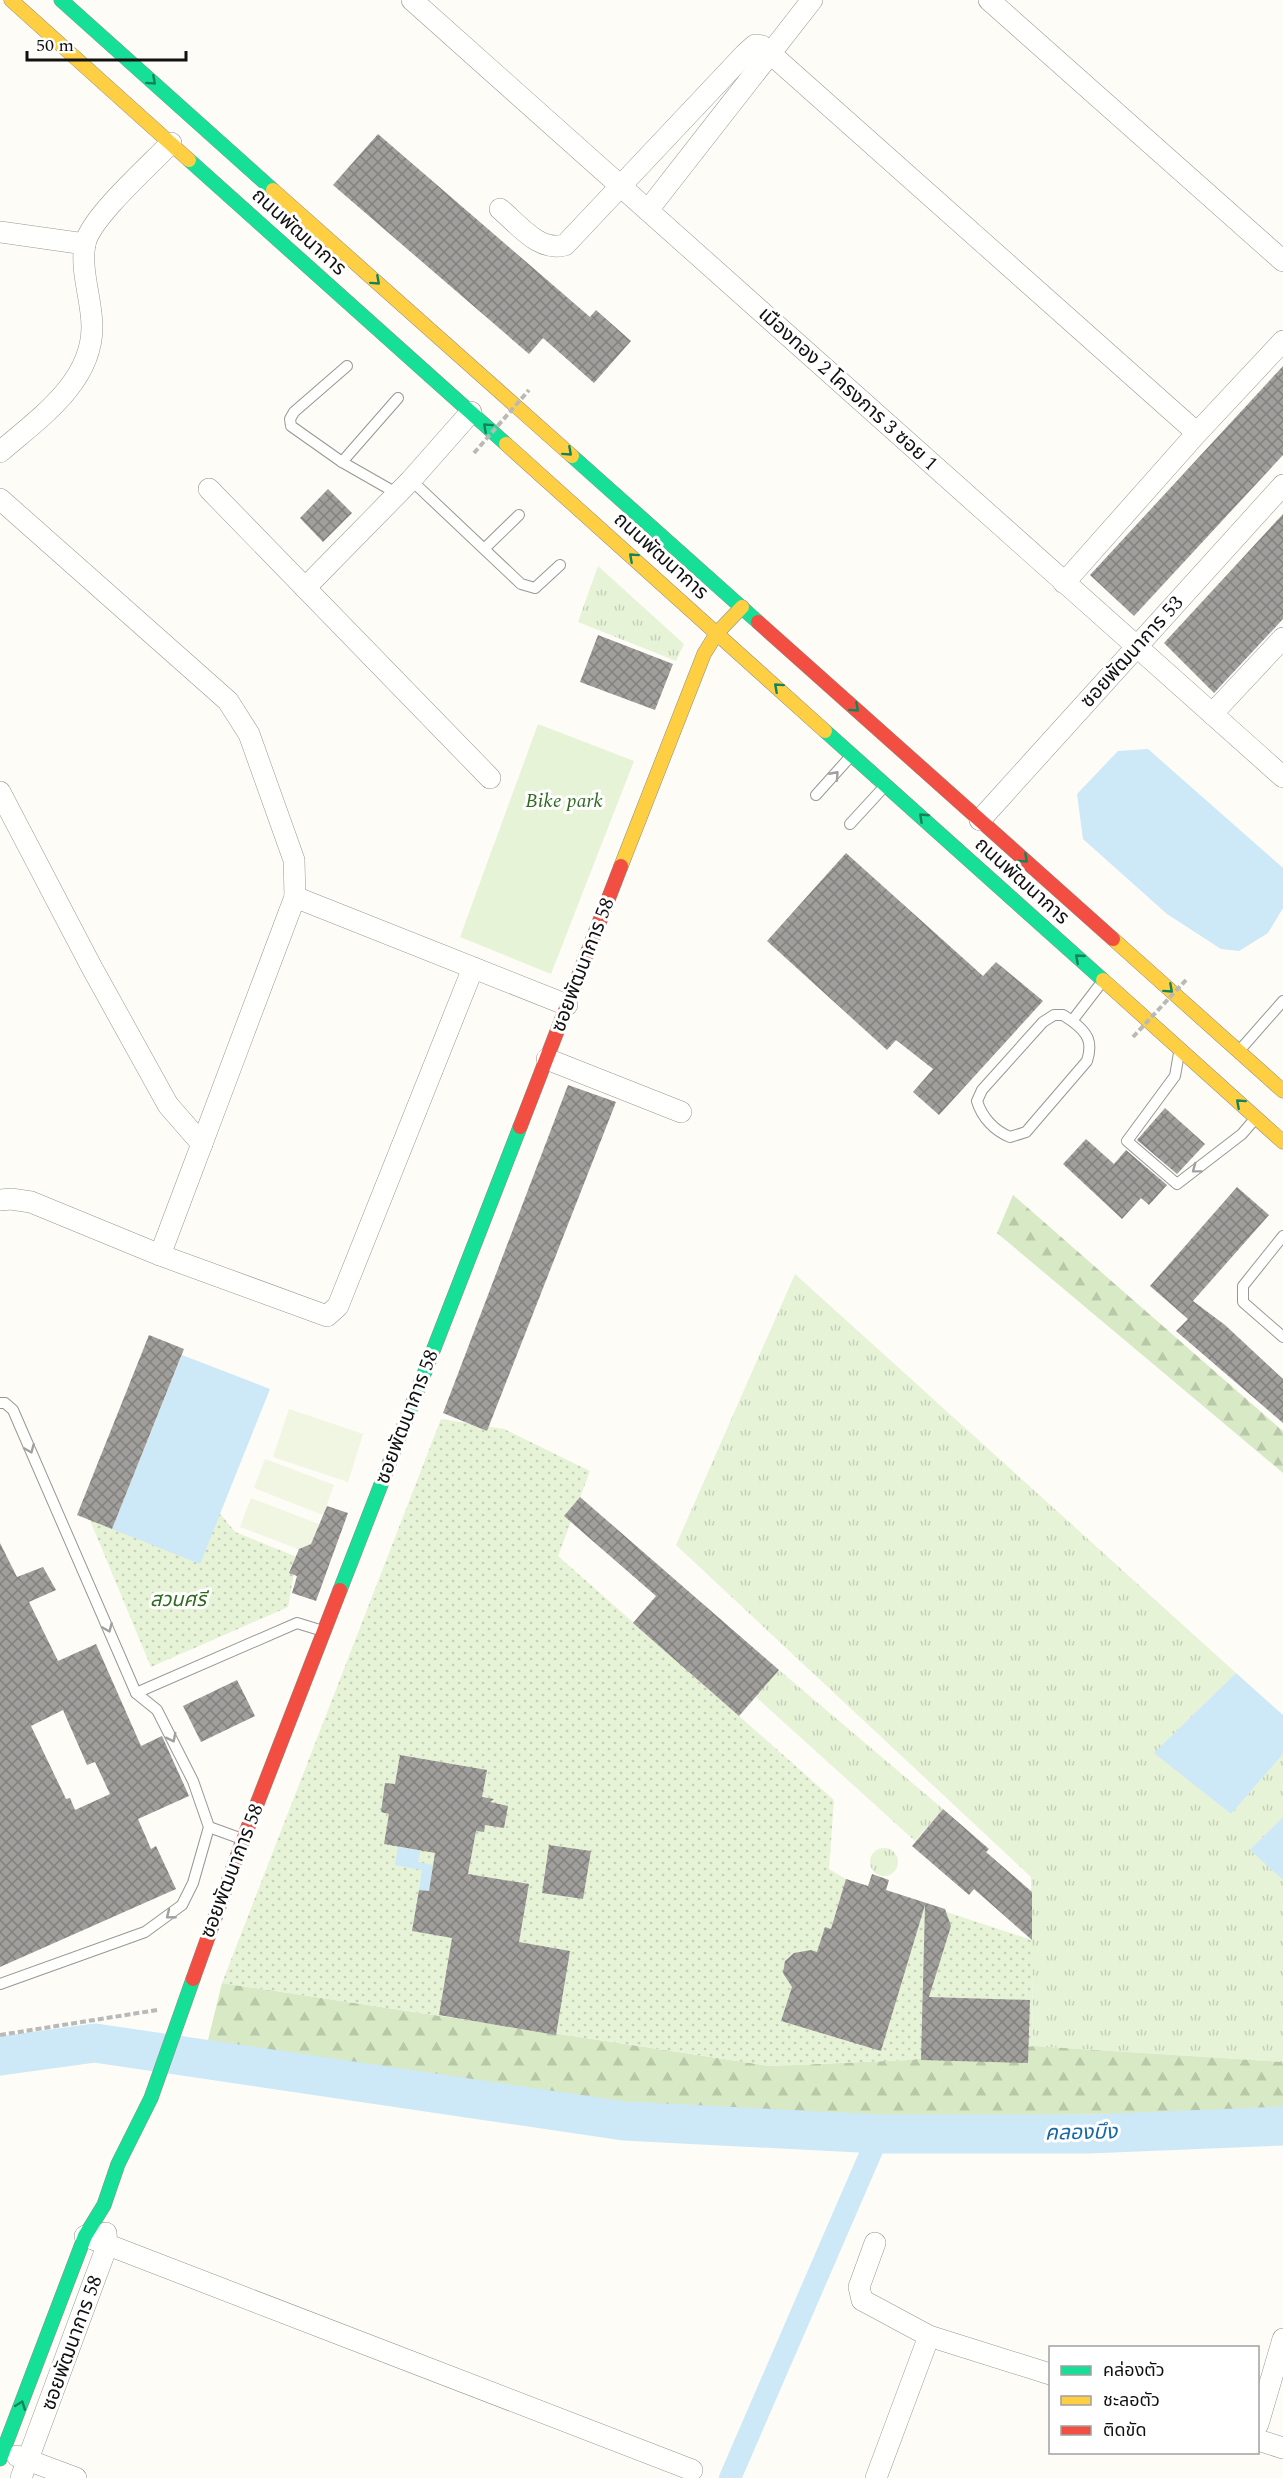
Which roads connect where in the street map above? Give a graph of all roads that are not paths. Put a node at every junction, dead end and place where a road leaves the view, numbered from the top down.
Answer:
1 (11, 0) edge
2 (61, 0) edge
3 (412, 0) edge
4 (812, 0) edge
5 (989, 0) edge
6 (771, 54) junction
7 (171, 143) junction
8 (621, 188) junction
9 (500, 209) dead end
10 (648, 210) junction
11 (0, 232) edge
12 (85, 244) junction
13 (1283, 261) edge
14 (1283, 341) edge
15 (347, 366) dead end
16 (398, 398) dead end
17 (471, 412) junction
18 (1197, 433) junction
19 (0, 452) edge
20 (342, 462) junction
21 (1283, 485) edge
22 (404, 487) junction
23 (209, 489) dead end
24 (0, 499) edge
25 (519, 515) dead end
26 (485, 548) junction
27 (560, 565) dead end
28 (1064, 583) junction
29 (305, 588) junction
30 (742, 607) junction
31 (717, 633) junction
32 (1283, 638) edge
33 (1137, 646) junction
34 (1212, 714) junction
35 (853, 755) junction
36 (1283, 777) edge
37 (490, 778) dead end
38 (886, 784) junction
39 (0, 792) edge
40 (816, 795) dead end
41 (980, 820) junction
42 (850, 824) dead end
43 (965, 858) junction
44 (295, 897) junction
45 (473, 968) junction
46 (1103, 980) junction
47 (1283, 1001) edge
48 (567, 1005) junction
49 (1072, 1021) junction
50 (1179, 1048) junction
51 (1239, 1052) junction
52 (547, 1059) junction
53 (1283, 1091) edge
54 (681, 1112) dead end
55 (1256, 1118) junction
56 (1283, 1142) edge
57 (202, 1144) junction
58 (0, 1200) edge
59 (1281, 1243) edge
60 (160, 1255) junction
61 (1283, 1337) edge
62 (0, 1403) edge
63 (323, 1631) junction
64 (136, 1693) junction
65 (209, 1827) junction
66 (243, 1840) junction
67 (0, 1984) edge
68 (104, 2205) junction
69 (85, 2236) junction
70 (875, 2242) dead end
71 (107, 2246) junction
72 (929, 2336) junction
73 (1283, 2339) edge
74 (1049, 2374) edge
75 (1259, 2417) edge
76 (1259, 2441) edge
77 (1283, 2448) edge
78 (1, 2454) edge
79 (25, 2469) edge
80 (692, 2470) dead end
81 (76, 2478) edge
82 (876, 2478) edge

1 - 7 main road, ถนนพัฒนาการ
2 -> 30 main road, ถนนพัฒนาการ
3 - 8 street, เมืองทอง 2 โครงการ 3 ซอย 1
4 - 6 street
5 - 13 street
6 - 8 street
6 - 10 street
6 - 18 street
7 - 12 street
7 - 17 main road, ถนนพัฒนาการ
8 - 9 street
8 - 10 street, เมืองทอง 2 โครงการ 3 ซอย 1
10 - 28 street, เมืองทอง 2 โครงการ 3 ซอย 1
11 - 12 street
12 - 19 street
14 - 18 street
15 - 20 lane
16 - 20 lane
17 - 22 street
31 -> 17 main road, ถนนพัฒนาการ
18 - 28 street
20 - 22 lane
21 - 33 street, ซอยพัฒนาการ 53
22 - 26 lane
22 - 29 street
23 - 29 street
24 - 44 street
25 - 26 lane
26 - 27 lane
28 - 33 street, เมืองทอง 2 โครงการ 3 ซอย 1
29 - 37 street
30 - 31 main road, ซอยพัฒนาการ 58
30 -> 41 main road, ถนนพัฒนาการ
35 -> 31 main road, ถนนพัฒนาการ
31 - 48 main road, ซอยพัฒนาการ 58
32 - 34 street
33 - 34 street, เมืองทอง 2 โครงการ 3 ซอย 1
33 - 41 street, ซอยพัฒนาการ 53
34 - 36 street, เมืองทอง 2 โครงการ 3 ซอย 1
35 - 38 main road, ถนนพัฒนาการ
40 -> 35 lane
38 - 42 lane
43 -> 38 main road, ถนนพัฒนาการ
39 - 57 street
41 - 43 main road
41 -> 51 main road, ถนนพัฒนาการ
46 -> 43 main road, ถนนพัฒนาการ
44 - 45 street
44 - 57 street
45 - 48 street
45 - 60 street
46 - 49 lane
46 - 50 main road, ถนนพัฒนาการ
47 - 51 lane
48 - 52 main road, ซอยพัฒนาการ 58
49 - 49 lane
55 -> 50 main road, ถนนพัฒนาการ
55 -> 50 lane
51 - 53 main road, ถนนพัฒนาการ
52 - 54 street
52 - 63 main road, ซอยพัฒนาการ 58
55 - 56 main road, ถนนพัฒนาการ
57 - 60 street
58 - 60 street
59 - 61 lane
62 -> 64 lane
63 - 64 lane
63 - 66 main road, ซอยพัฒนาการ 58
64 -> 65 lane
65 - 66 lane
65 -> 67 lane
66 - 68 main road, ซอยพัฒนาการ 58
68 - 69 main road, ซอยพัฒนาการ 58
68 - 71 street, ซอยพัฒนาการ 58
69 - 71 street
78 -> 69 main road, ซอยพัฒนาการ 58
70 - 72 street
71 - 79 street, ซอยพัฒนาการ 58
71 - 80 street
72 - 74 street
72 - 82 street
73 - 75 street
76 - 77 street
78 - 79 street
79 - 81 street

